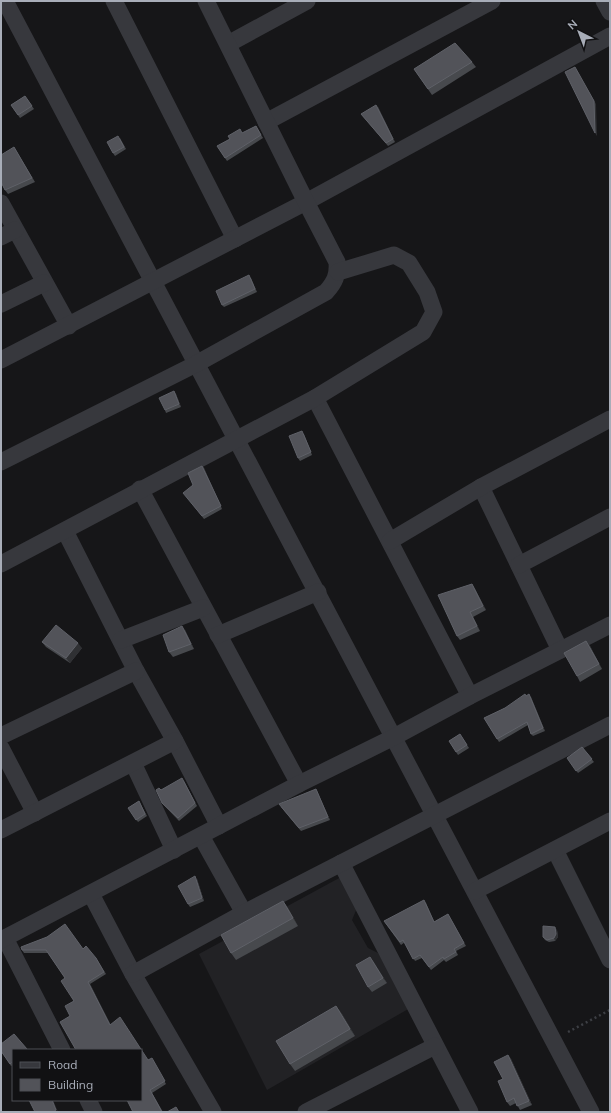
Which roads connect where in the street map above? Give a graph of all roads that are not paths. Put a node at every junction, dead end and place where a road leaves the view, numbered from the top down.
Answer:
1 (5, 1) edge
2 (114, 1) edge
3 (206, 1) edge
4 (307, 1) edge
5 (492, 1) edge
6 (604, 1) edge
7 (610, 12) edge
8 (610, 36) edge
9 (228, 44) junction
10 (266, 122) junction
11 (306, 202) junction
12 (1, 203) edge
13 (8, 234) edge
14 (235, 239) junction
15 (338, 272) junction
16 (154, 282) junction
17 (44, 283) junction
18 (1, 304) edge
19 (69, 326) junction
20 (1, 360) edge
21 (196, 364) junction
22 (316, 398) junction
23 (610, 419) edge
24 (237, 440) junction
25 (1, 462) edge
26 (481, 487) junction
27 (140, 489) junction
28 (610, 517) edge
29 (65, 531) junction
30 (390, 541) junction
31 (1, 564) edge
32 (519, 565) junction
33 (318, 592) junction
34 (204, 608) junction
35 (610, 624) edge
36 (218, 635) junction
37 (120, 640) junction
38 (560, 650) junction
39 (136, 671) junction
40 (470, 696) junction
41 (610, 725) edge
42 (1, 736) edge
43 (394, 738) junction
44 (175, 741) junction
45 (1, 748) edge
46 (133, 763) junction
47 (299, 784) junction
48 (35, 813) junction
49 (435, 815) junction
50 (610, 821) edge
51 (219, 826) junction
52 (1, 830) edge
53 (201, 836) junction
54 (174, 850) junction
55 (555, 850) junction
56 (341, 863) junction
57 (475, 891) junction
58 (91, 894) junction
59 (244, 913) junction
60 (3, 939) edge
61 (610, 960) edge
62 (133, 974) junction
63 (435, 1046) junction
64 (61, 1049) edge
65 (88, 1101) edge
66 (94, 1112) edge
67 (213, 1112) edge
68 (306, 1112) edge
69 (470, 1112) edge
70 (591, 1112) edge

1 - 16 street
2 - 14 street
3 - 9 street
4 - 9 street
5 - 10 street
6 - 7 street
8 - 11 street
9 - 10 street
10 - 11 street
11 - 14 street
11 - 15 street
12 - 13 street
13 - 17 street
14 - 16 street
15 - 21 street
15 - 22 street
16 - 19 street
16 - 21 street
17 - 18 street
17 - 19 street
19 - 20 street
21 - 24 street
21 - 25 street
22 - 24 street
22 - 30 street
23 - 26 street
24 - 27 street
24 - 33 street
26 - 30 street
26 - 32 street
27 - 29 street
27 - 34 street
28 - 32 street
29 - 31 street
29 - 37 street
30 - 40 street
32 - 38 street
33 - 36 street
33 - 43 street
34 - 36 street
34 - 37 street
35 - 38 street
36 - 47 street
37 - 39 street
38 - 40 street
39 - 42 street
39 - 44 street
40 - 43 street
41 - 49 street
43 - 47 street
43 - 49 street
44 - 46 street
44 - 51 street
45 - 48 street
46 - 48 street
46 - 54 street
47 - 51 street
48 - 52 street
49 - 56 street
49 - 57 street
50 - 55 street
51 - 53 street
53 - 54 street
53 - 59 street
54 - 58 street
55 - 57 street
55 - 61 street
56 - 59 street
56 - 63 street
57 - 70 street
58 - 60 street
58 - 62 street
59 - 62 street
60 - 64 street
62 - 67 street
63 - 68 street
63 - 69 street
65 - 66 street

